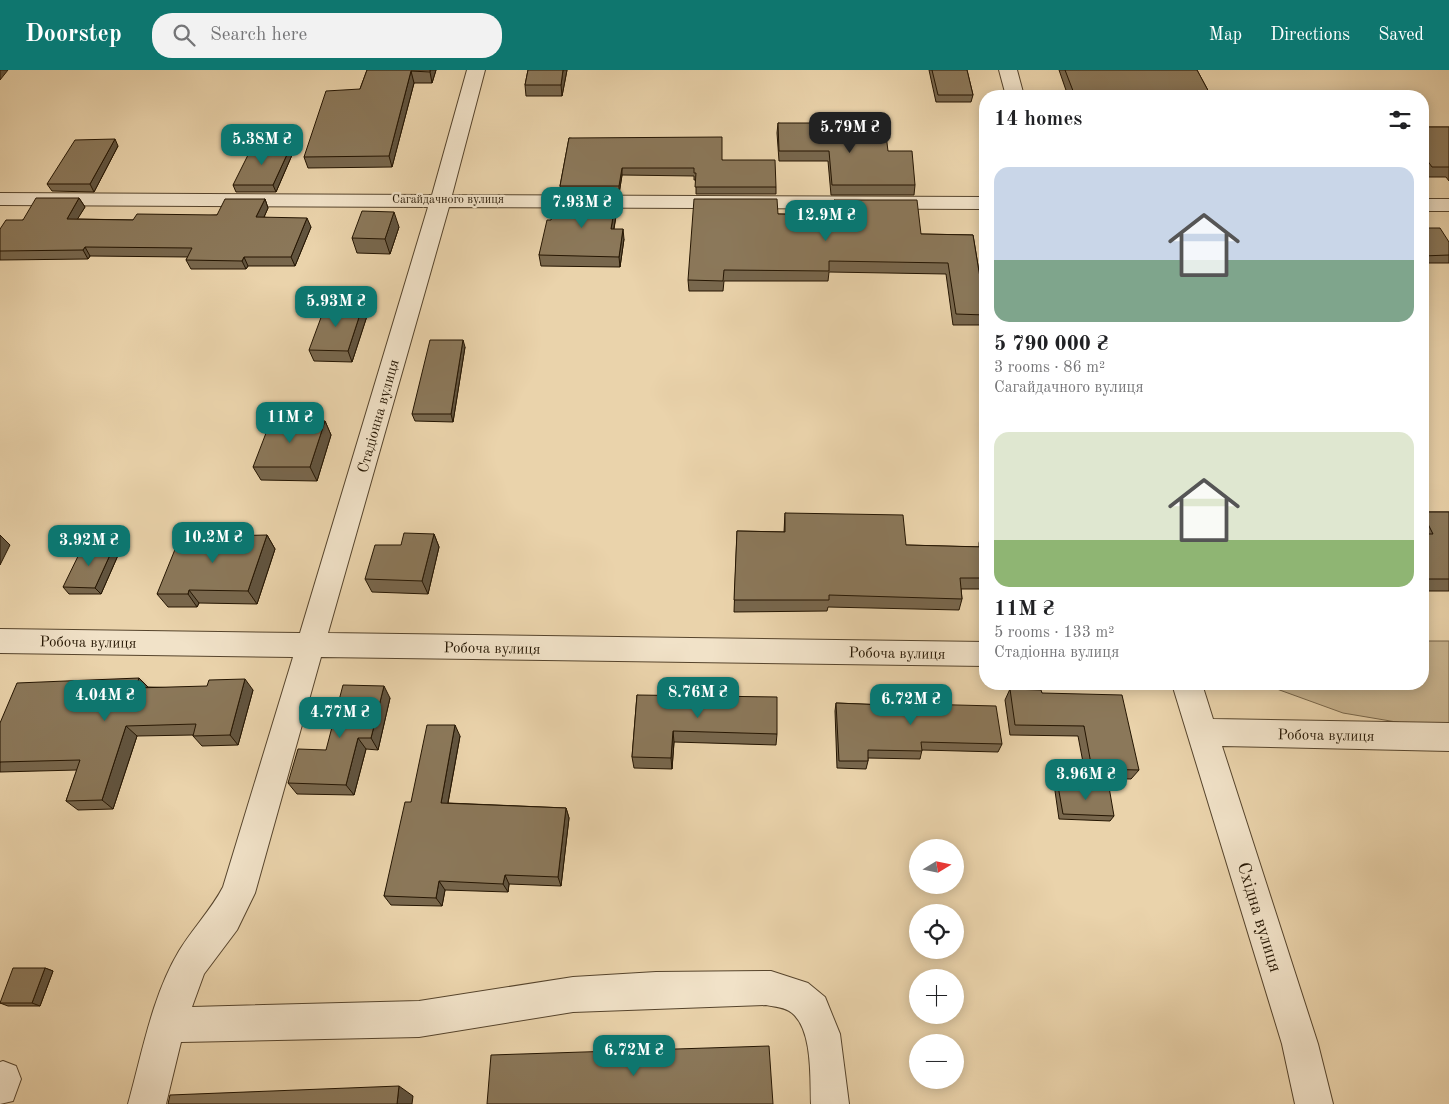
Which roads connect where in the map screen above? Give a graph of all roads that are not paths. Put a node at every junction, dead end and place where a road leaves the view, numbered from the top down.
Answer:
1 (476, 70) edge
2 (1008, 70) edge
3 (1013, 90) edge
4 (0, 199) edge
5 (442, 199) junction
6 (979, 203) edge
7 (1429, 205) edge
8 (1449, 205) edge
9 (0, 641) edge
10 (312, 646) junction
11 (979, 654) edge
12 (1189, 690) edge
13 (1202, 732) junction
14 (1449, 737) edge
15 (168, 1025) junction
16 (0, 1080) edge
17 (0, 1088) edge
18 (147, 1104) edge
19 (830, 1104) edge
20 (1314, 1104) edge

1 - 5 street, Стадіонна вулиця
2 - 3 street
4 - 5 street, Сагайдачного вулиця
5 - 6 street, Сагайдачного вулиця
5 - 10 street, Стадіонна вулиця
7 - 8 street
9 - 10 street, Робоча вулиця
10 - 11 street, Робоча вулиця
10 - 15 street, Стадіонна вулиця
12 - 13 street, Східна вулиця
13 - 14 street, Робоча вулиця
13 - 20 street, Східна вулиця
15 - 18 street, Стадіонна вулиця
15 - 19 street
16 - 17 street

